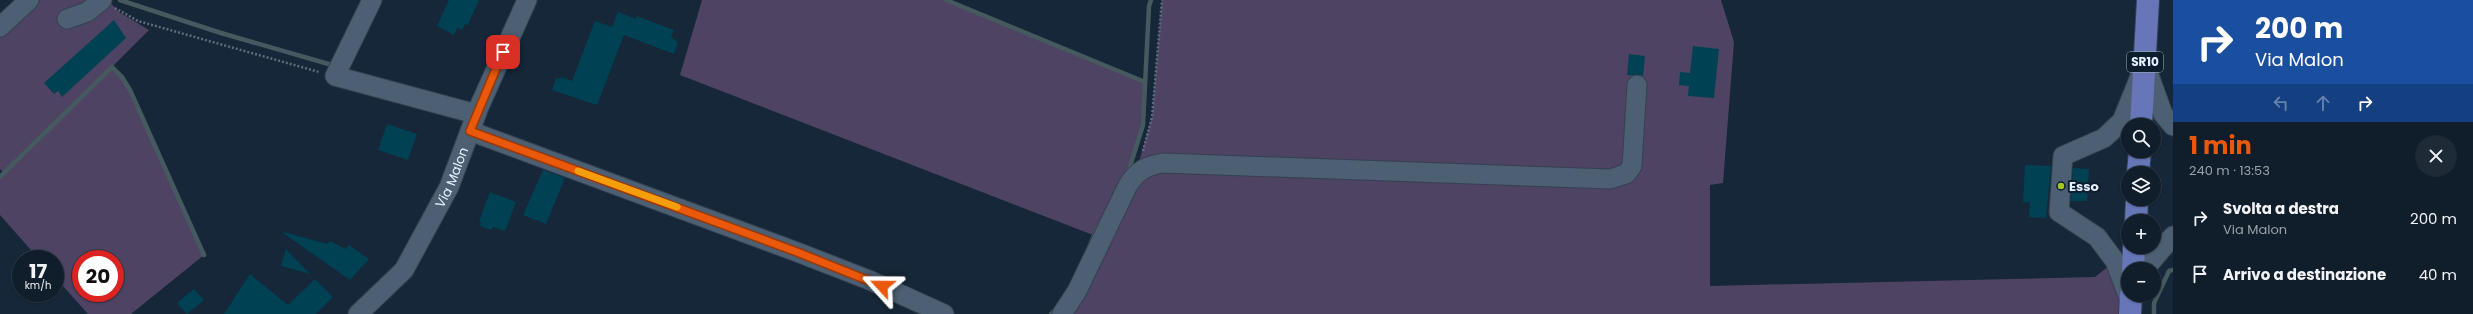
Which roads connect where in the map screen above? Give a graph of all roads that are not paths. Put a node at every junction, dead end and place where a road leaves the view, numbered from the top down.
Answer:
1 (29, 0) edge
2 (372, 0) edge
3 (527, 0) edge
4 (2148, 0) edge
5 (106, 2) edge
6 (68, 20) dead end
7 (0, 27) edge
8 (2145, 64) junction
9 (1637, 85) dead end
10 (2141, 118) edge
11 (473, 122) junction
12 (2173, 126) edge
13 (2173, 236) edge
14 (2151, 262) edge
15 (2121, 275) edge
16 (358, 314) edge
17 (944, 314) edge
18 (1062, 314) edge

1 - 7 street
2 - 11 street
3 - 11 street, Via Malon
4 - 8 main road, SR10
5 - 6 street
8 - 10 main road, SR10
8 - 12 street
8 - 15 street
9 - 18 street
11 - 16 street, Via Malon
11 - 17 street
13 - 14 street

